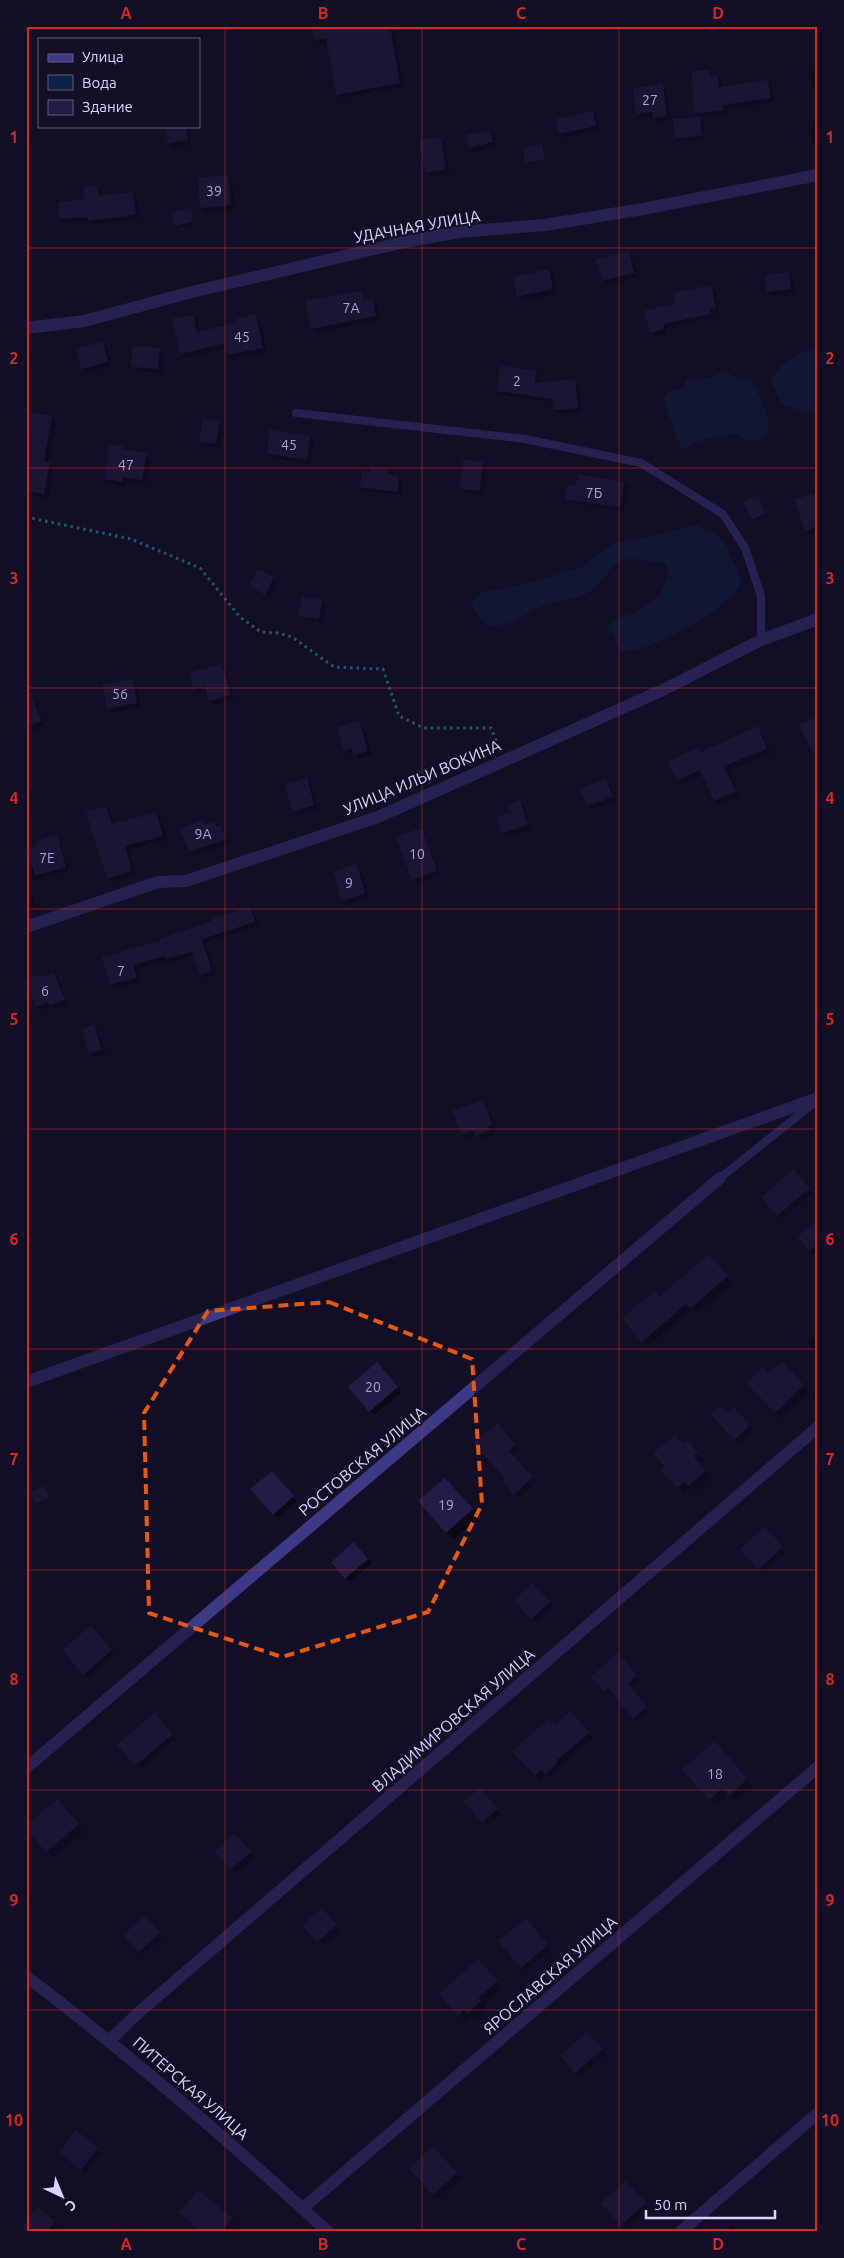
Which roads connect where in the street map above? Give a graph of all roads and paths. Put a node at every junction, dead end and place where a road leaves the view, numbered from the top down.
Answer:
1 (818, 175) edge
2 (26, 328) edge
3 (296, 413) dead end
4 (26, 517) edge
5 (818, 619) edge
6 (761, 640) junction
7 (504, 759) junction
8 (26, 927) edge
9 (818, 1099) edge
10 (720, 1178) joint
11 (26, 1382) edge
12 (818, 1426) edge
13 (818, 1767) edge
14 (26, 1768) edge
15 (26, 1976) edge
16 (110, 2040) junction
17 (818, 2113) edge
18 (303, 2208) junction
19 (328, 2232) edge
20 (680, 2232) edge

1 - 2 street, УДАЧНАЯ УЛИЦА
3 - 6 lane
4 - 7 path
5 - 6 street, УЛИЦА ИЛЬИ ВОКИНА
6 - 7 street, УЛИЦА ИЛЬИ ВОКИНА
7 - 8 street, УЛИЦА ИЛЬИ ВОКИНА
9 - 10 lane
9 - 11 street
10 - 14 street, РОСТОВСКАЯ УЛИЦА
12 - 16 street, ВЛАДИМИРОВСКАЯ УЛИЦА
13 - 18 street, ЯРОСЛАВСКАЯ УЛИЦА
15 - 16 street, ПИТЕРСКАЯ УЛИЦА
16 - 18 street, ПИТЕРСКАЯ УЛИЦА
17 - 20 street
18 - 19 street, ПИТЕРСКАЯ УЛИЦА

